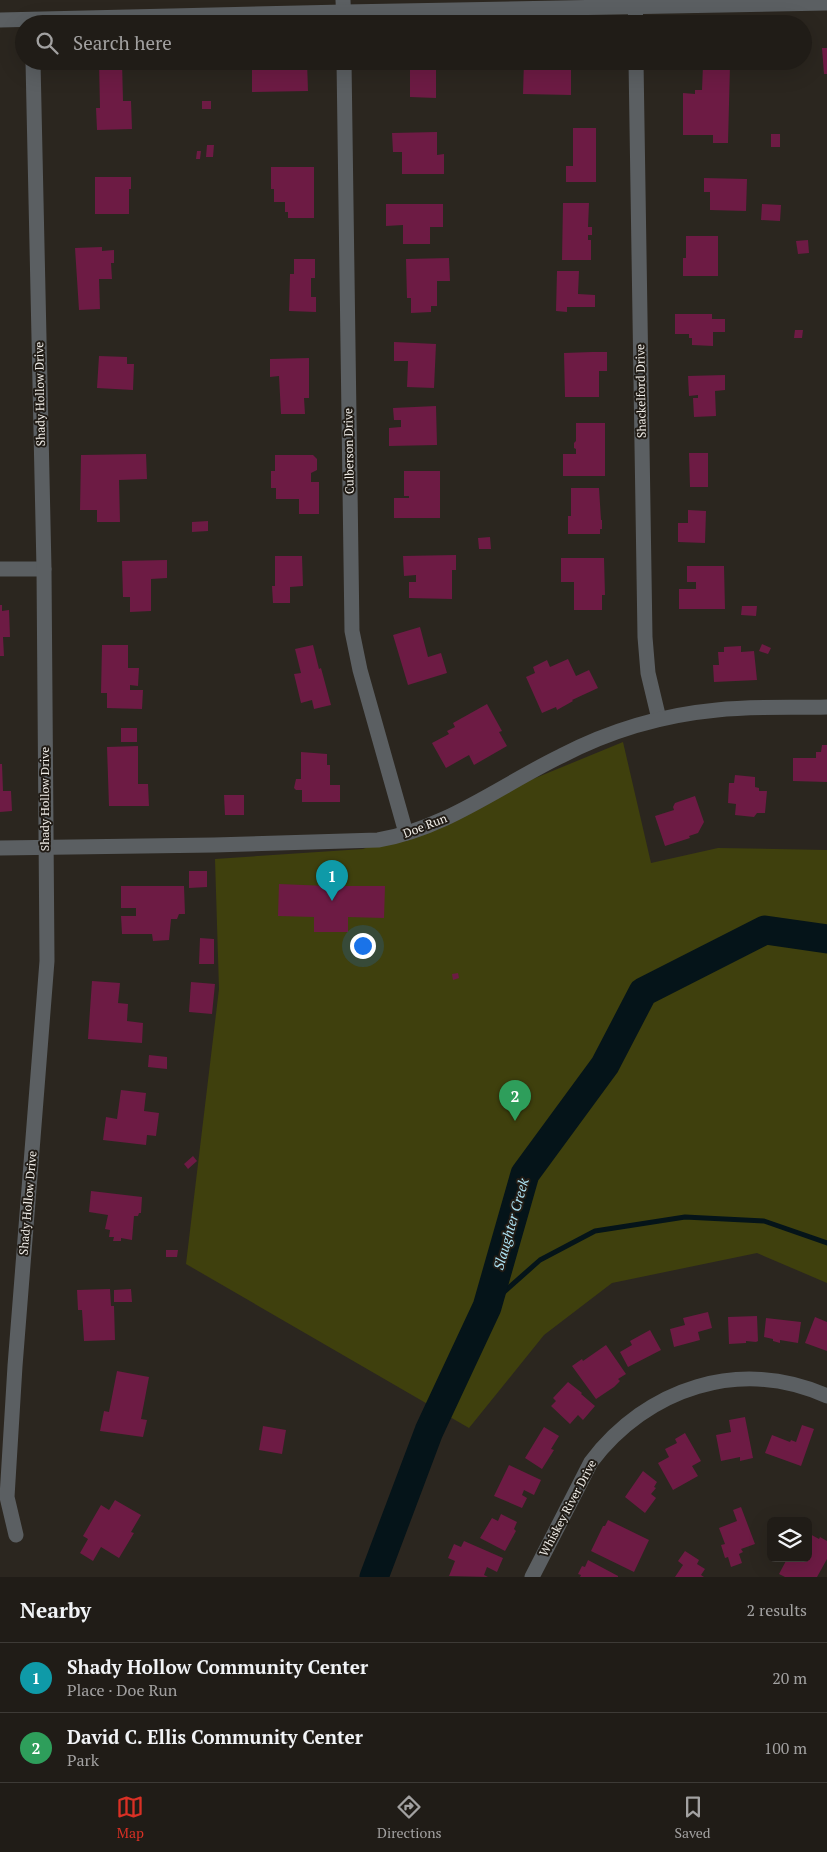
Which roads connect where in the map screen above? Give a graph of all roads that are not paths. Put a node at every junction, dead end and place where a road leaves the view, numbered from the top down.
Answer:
1 (827, 3) edge
2 (636, 6) junction
3 (344, 12) edge
4 (250, 15) edge
5 (636, 15) edge
6 (0, 20) edge
7 (15, 21) edge
8 (33, 70) edge
9 (344, 70) edge
10 (636, 70) edge
11 (0, 569) edge
12 (44, 569) junction
13 (827, 707) edge
14 (659, 719) junction
15 (406, 833) junction
16 (46, 847) junction
17 (0, 848) edge
18 (7, 1365) edge
19 (827, 1396) edge
20 (16, 1535) dead end
21 (532, 1577) edge

1 - 2 street
2 - 3 street
2 - 5 street
3 - 4 street
6 - 7 street
8 - 12 street, Shady Hollow Drive
9 - 15 street, Culberson Drive
10 - 14 street, Shackelford Drive
11 - 12 street
12 - 16 street, Shady Hollow Drive
13 - 14 street, Doe Run
14 - 15 street, Doe Run
15 - 16 street, Doe Run
16 - 17 street, Doe Run
16 - 18 street, Shady Hollow Drive
18 - 20 street, Shady Hollow Drive
19 - 21 street, Whiskey River Drive

